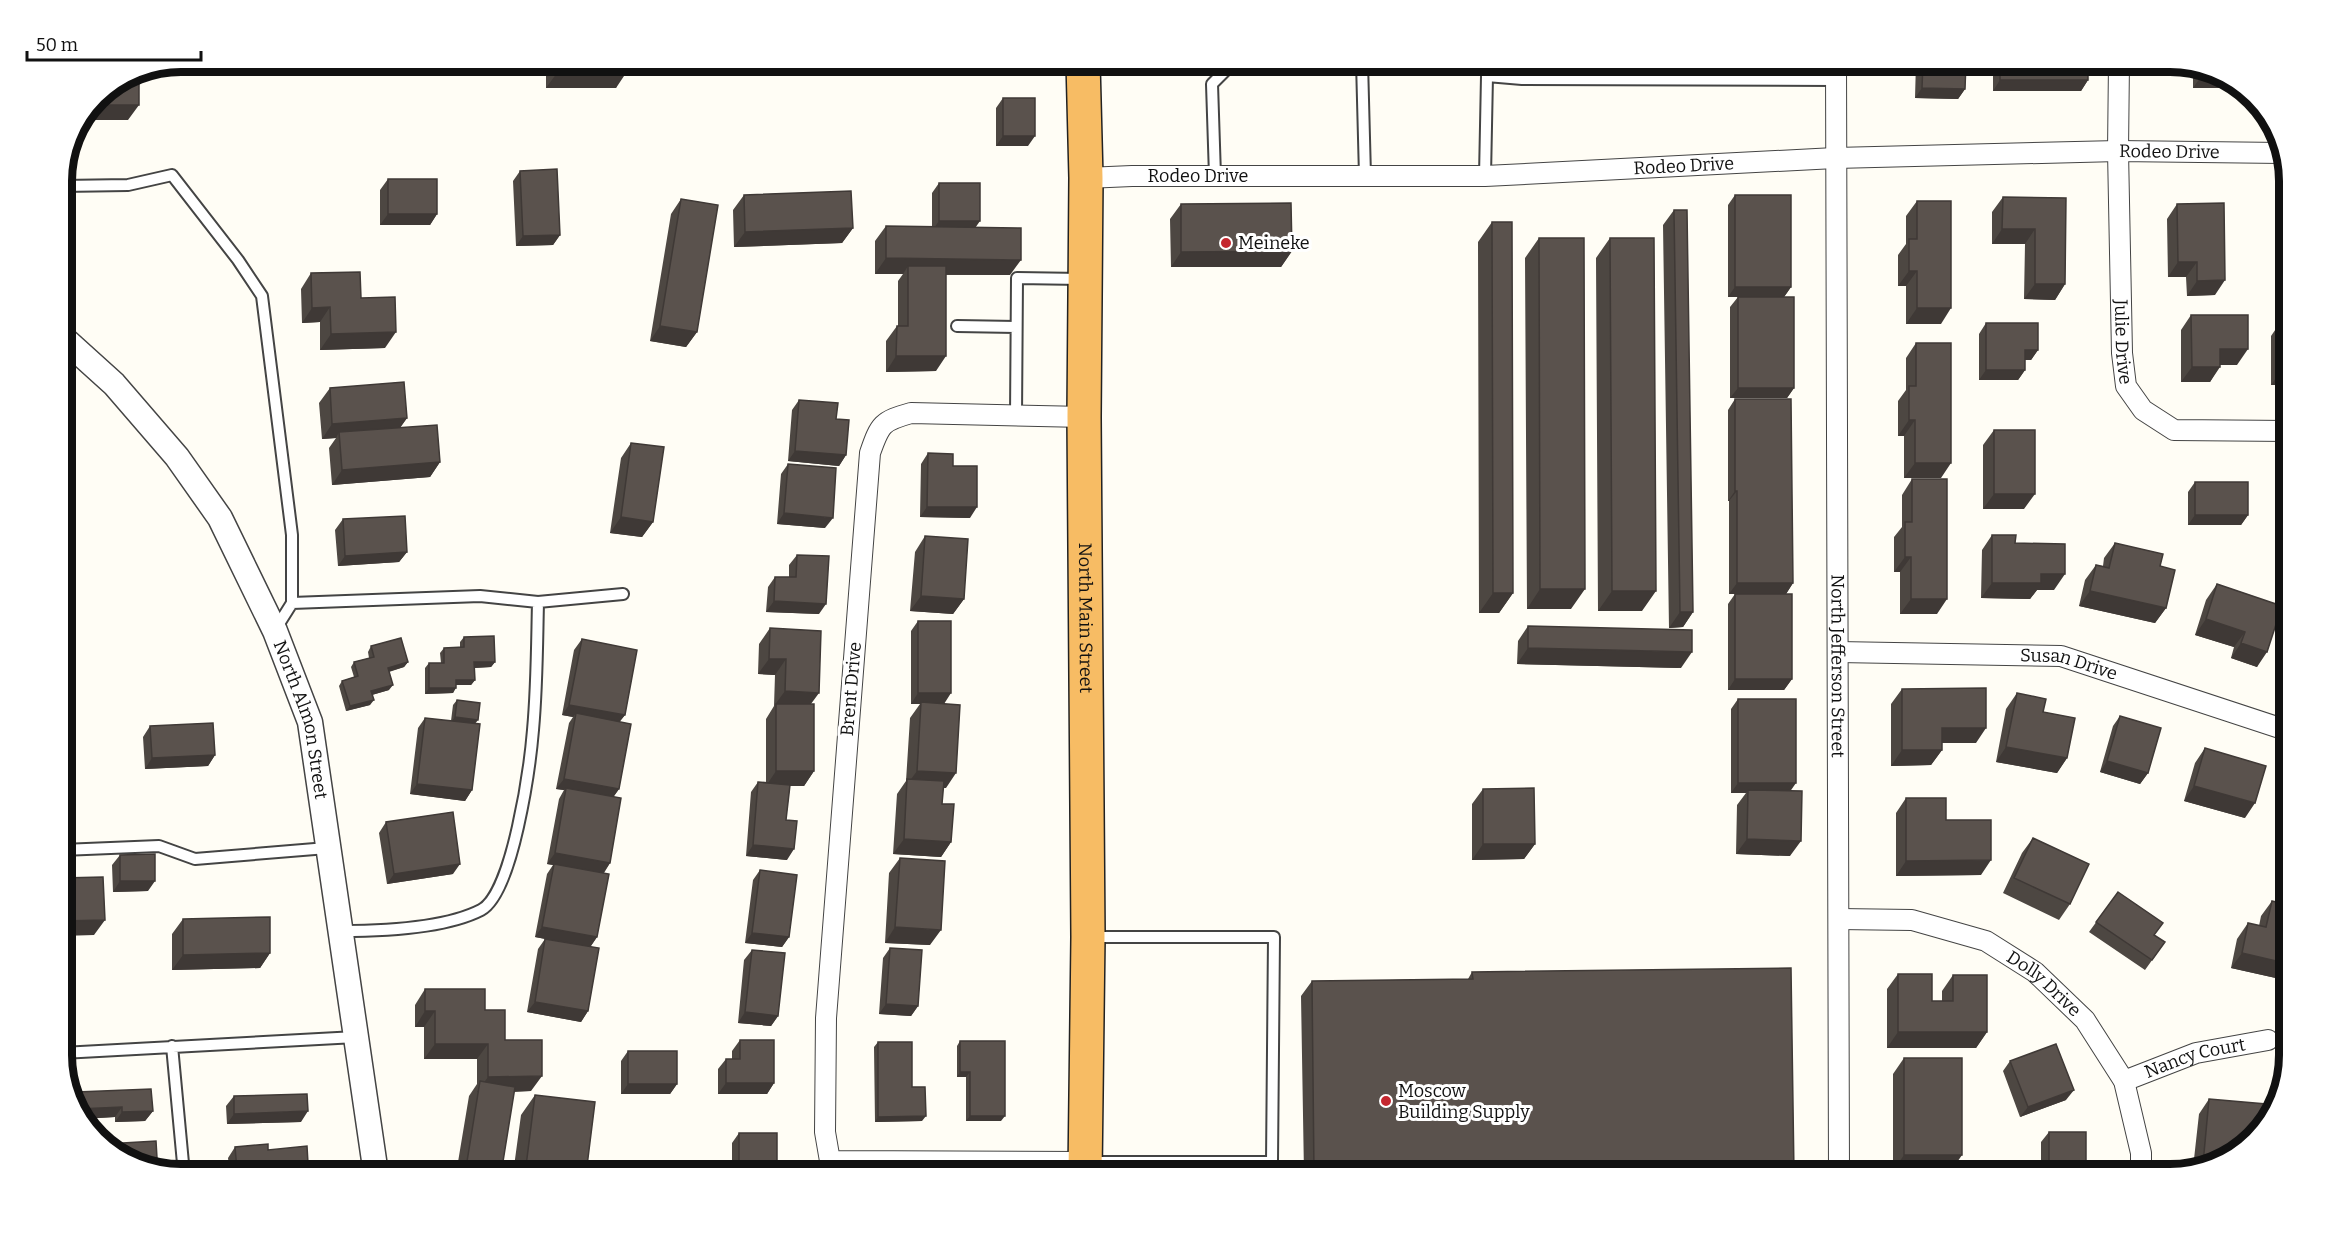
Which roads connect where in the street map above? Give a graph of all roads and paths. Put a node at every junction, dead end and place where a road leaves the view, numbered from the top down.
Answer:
1 (1083, 72) edge
2 (1224, 72) edge
3 (1362, 72) edge
4 (1487, 72) edge
5 (1797, 72) edge
6 (1836, 72) edge
7 (2120, 72) edge
8 (1487, 76) junction
9 (2118, 151) junction
10 (2275, 153) edge
11 (1836, 158) junction
12 (1215, 176) junction
13 (1365, 176) junction
14 (1485, 176) junction
15 (1086, 178) junction
16 (72, 186) edge
17 (1085, 279) junction
18 (957, 326) dead end
19 (1016, 327) junction
20 (72, 346) edge
21 (1016, 416) junction
22 (1084, 417) junction
23 (2279, 431) edge
24 (623, 594) dead end
25 (538, 602) junction
26 (292, 603) junction
27 (275, 631) junction
28 (1838, 652) junction
29 (2279, 728) edge
30 (327, 848) junction
31 (72, 850) edge
32 (1839, 919) junction
33 (341, 930) junction
34 (1089, 937) junction
35 (356, 1037) junction
36 (2268, 1040) dead end
37 (172, 1046) junction
38 (72, 1052) edge
39 (2124, 1081) junction
40 (183, 1164) edge
41 (375, 1164) edge
42 (828, 1164) edge
43 (1085, 1164) edge
44 (1210, 1164) edge
45 (1839, 1164) edge
46 (2141, 1164) edge

1 - 15 highway, North Main Street
2 - 12 lane
3 - 13 lane
4 - 8 lane
5 - 8 lane
6 - 11 street, North Jefferson Street
7 - 9 street, Julie Drive
8 - 14 lane
9 - 10 street, Rodeo Drive
9 - 11 street, Rodeo Drive
9 - 23 street, Julie Drive
11 - 14 street, Rodeo Drive
11 - 28 street, North Jefferson Street
12 - 13 street, Rodeo Drive
12 - 15 street, Rodeo Drive
13 - 14 street, Rodeo Drive
15 - 17 highway, North Main Street
16 - 26 lane
17 - 19 lane
17 - 22 highway, North Main Street
18 - 19 lane
19 - 21 lane
20 - 27 street, North Almon Street
21 - 22 street, Brent Drive
21 - 42 street, Brent Drive
22 - 34 highway, North Main Street
24 - 25 lane
25 - 26 lane
25 - 33 lane
26 - 27 lane
27 - 30 street, North Almon Street
28 - 29 street, Susan Drive
28 - 32 street, North Jefferson Street
30 - 31 lane
30 - 33 street, North Almon Street
32 - 39 street, Dolly Drive
32 - 45 street, North Jefferson Street
33 - 35 street, North Almon Street
34 - 43 highway, North Main Street
34 - 44 lane
35 - 37 lane
35 - 41 street, North Almon Street
36 - 39 street, Nancy Court
37 - 38 lane
37 - 40 lane
39 - 46 street, Dolly Drive

